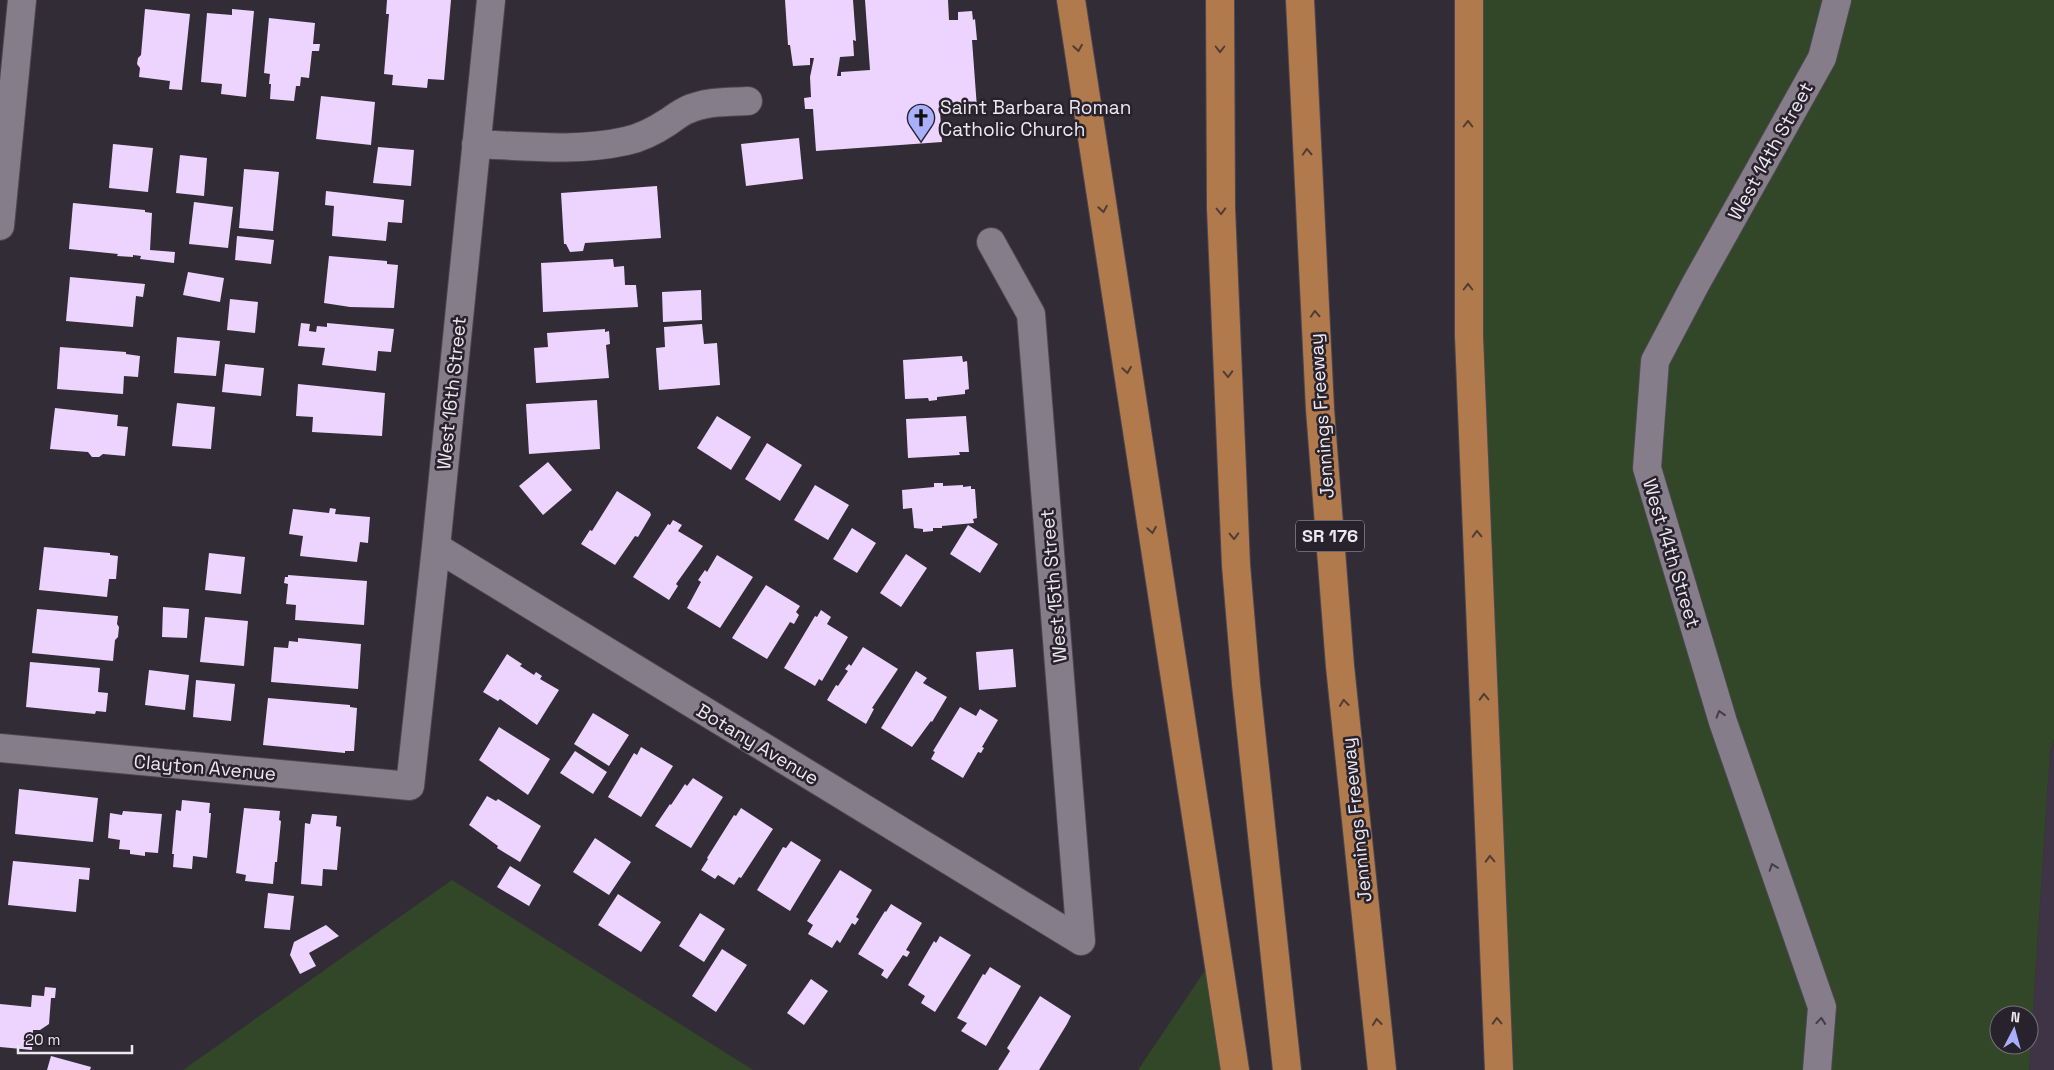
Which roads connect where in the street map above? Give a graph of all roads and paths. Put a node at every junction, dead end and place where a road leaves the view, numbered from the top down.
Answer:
1 (22, 0) edge
2 (491, 0) edge
3 (1071, 0) edge
4 (1220, 0) edge
5 (1300, 0) edge
6 (1469, 0) edge
7 (1837, 0) edge
8 (748, 101) dead end
9 (476, 144) junction
10 (0, 226) edge
11 (990, 242) dead end
12 (436, 546) junction
13 (0, 748) edge
14 (410, 786) joint
15 (1081, 941) joint
16 (1235, 1070) edge
17 (1287, 1070) edge
18 (1382, 1070) edge
19 (1499, 1070) edge
20 (1817, 1070) edge

1 - 10 street
2 - 9 street, West 16th Street
3 -> 16 highway
4 -> 17 highway
18 -> 5 highway, Jennings Freeway / SR 176
19 -> 6 highway
20 -> 7 street, West 14th Street
8 - 9 street
9 - 12 street, West 16th Street
11 - 15 street, West 15th Street
12 - 14 street, West 16th Street
12 - 15 street, Botany Avenue
13 - 14 street, Clayton Avenue

